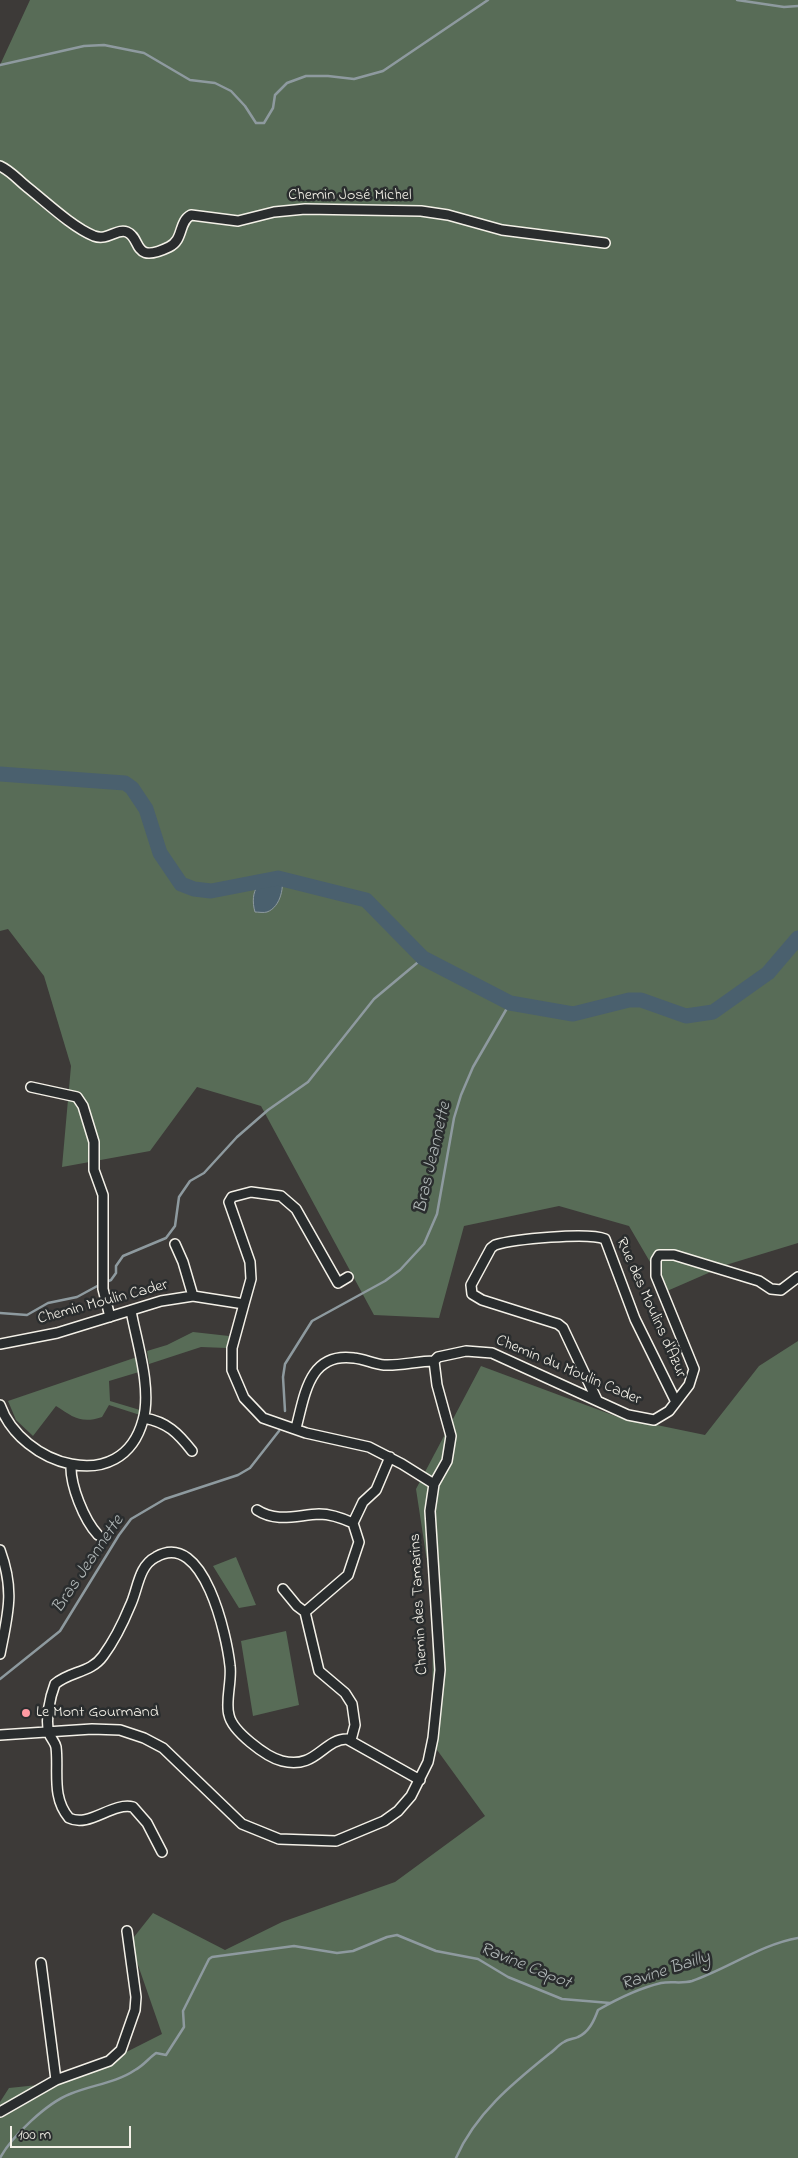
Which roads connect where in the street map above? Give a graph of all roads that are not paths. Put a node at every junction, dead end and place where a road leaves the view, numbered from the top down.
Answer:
1 (0, 166) edge
2 (605, 243) dead end
3 (31, 1087) dead end
4 (175, 1244) dead end
5 (348, 1277) dead end
6 (798, 1277) edge
7 (193, 1296) junction
8 (244, 1304) junction
9 (131, 1311) junction
10 (110, 1317) junction
11 (0, 1344) edge
12 (434, 1362) junction
13 (597, 1400) junction
14 (676, 1402) junction
15 (0, 1405) edge
16 (144, 1418) junction
17 (296, 1428) junction
18 (192, 1451) dead end
19 (390, 1457) junction
20 (71, 1465) junction
21 (434, 1484) junction
22 (257, 1510) dead end
23 (353, 1523) junction
24 (98, 1535) dead end
25 (0, 1550) edge
26 (283, 1589) dead end
27 (305, 1612) junction
28 (0, 1654) edge
29 (49, 1733) junction
30 (0, 1735) edge
31 (352, 1740) junction
32 (420, 1780) junction
33 (162, 1852) dead end
34 (127, 1931) dead end
35 (41, 1963) dead end
36 (56, 2080) junction
37 (0, 2112) edge

1 - 2 street, Chemin José Michel
3 - 10 street
4 - 7 street
5 - 8 street
6 - 14 street, Chemin du Moulin Cader
7 - 8 street, Chemin Moulin Cader
7 - 9 street, Chemin Moulin Cader
8 - 17 street
9 - 10 street, Chemin Moulin Cader
9 - 16 street
10 - 11 street, Chemin Moulin Cader
12 - 13 street, Chemin du Moulin Cader
12 - 17 street
12 - 21 street, Chemin des Tamarins
13 - 14 street, Chemin du Moulin Cader
13 - 14 street, Rue des Moulins d'Azur
15 - 20 street
16 - 18 street
16 - 20 street
17 - 19 street
19 - 21 street
19 - 23 street
20 - 24 street
21 - 32 street, Chemin des Tamarins
22 - 23 street
23 - 27 street
25 - 28 street
26 - 27 street
27 - 31 street
29 - 30 street, Chemin des Tamarins
29 - 31 street
29 - 32 street, Chemin des Tamarins
29 - 33 street
31 - 32 street
34 - 36 street
35 - 36 street
36 - 37 street

